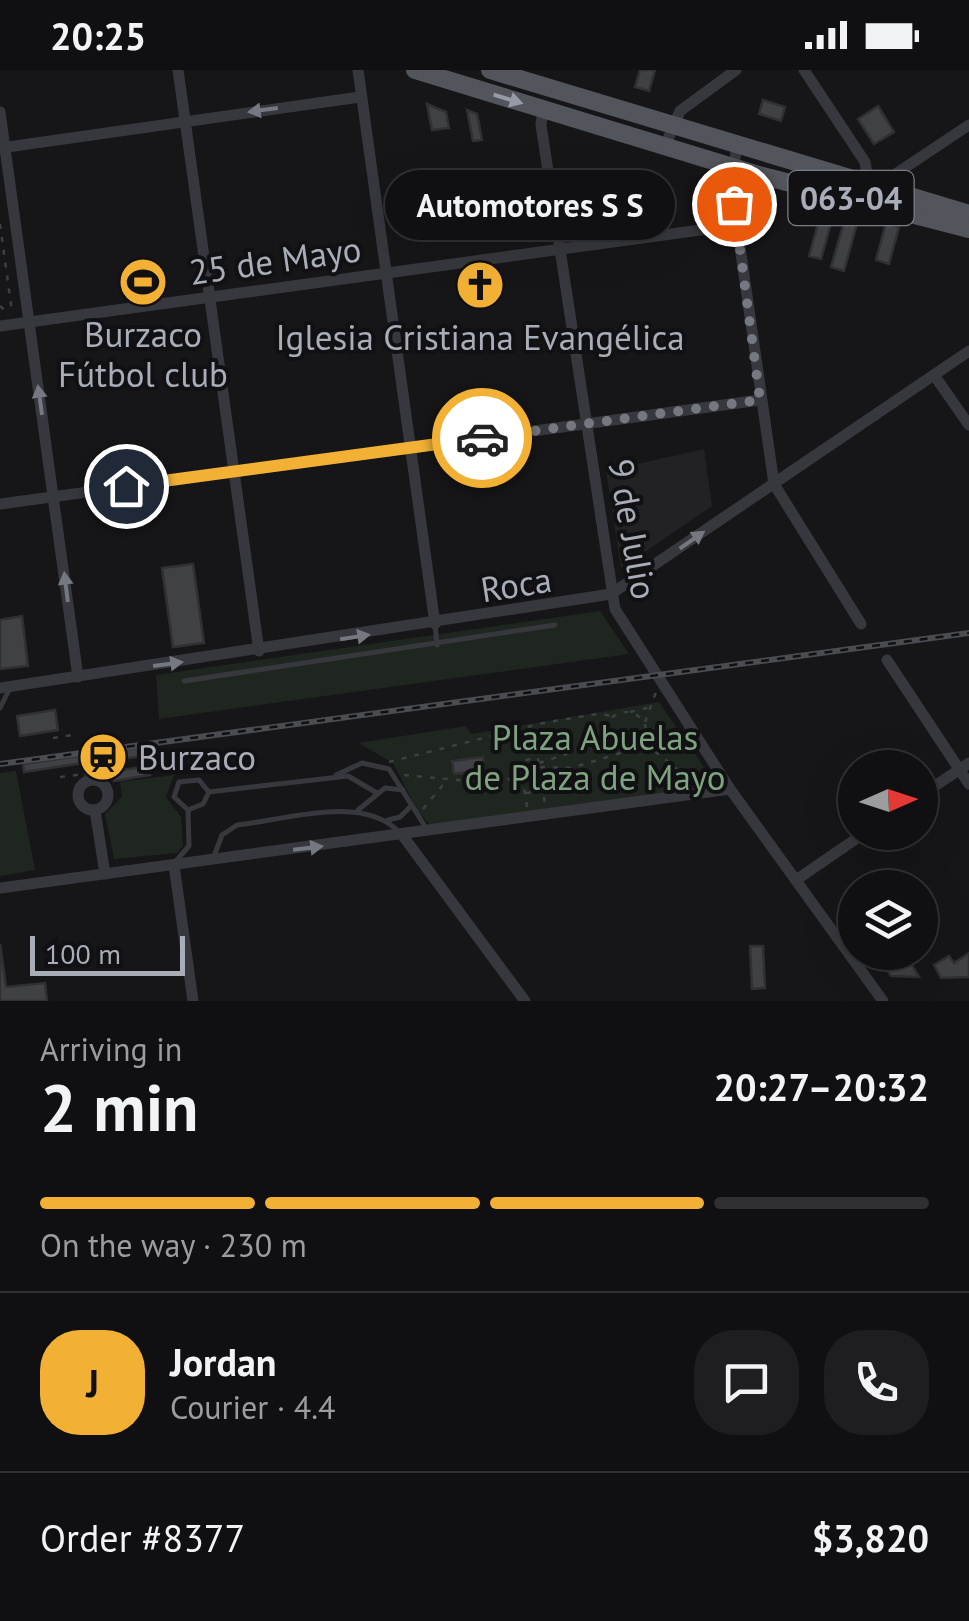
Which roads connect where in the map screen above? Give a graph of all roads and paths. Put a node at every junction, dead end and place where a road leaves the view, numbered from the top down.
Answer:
1 (178, 70) edge
2 (358, 70) edge
3 (415, 70) edge
4 (490, 70) edge
5 (736, 70) edge
6 (804, 70) edge
7 (360, 97) junction
8 (543, 110) junction
9 (0, 112) edge
10 (184, 121) junction
11 (969, 125) edge
12 (672, 126) junction
13 (665, 146) junction
14 (737, 146) junction
15 (3, 148) edge
16 (865, 162) junction
17 (733, 167) junction
18 (897, 173) junction
19 (869, 186) junction
20 (889, 192) junction
21 (969, 214) edge
22 (0, 224) edge
23 (737, 225) junction
24 (969, 228) edge
25 (0, 233) edge
26 (561, 248) junction
27 (384, 273) junction
28 (209, 297) junction
29 (0, 306) edge
30 (12, 317) junction
31 (0, 322) edge
32 (28, 322) junction
33 (969, 351) edge
34 (934, 375) junction
35 (760, 400) junction
36 (587, 423) junction
37 (969, 425) edge
38 (407, 448) junction
39 (234, 471) junction
40 (774, 484) junction
41 (54, 497) junction
42 (0, 504) edge
43 (611, 594) junction
44 (435, 624) junction
45 (861, 624) dead end
46 (555, 625) dead end
47 (437, 645) junction
48 (259, 651) junction
49 (887, 660) dead end
50 (263, 668) junction
51 (78, 677) junction
52 (184, 681) dead end
53 (660, 681) junction
54 (5, 687) edge
55 (0, 706) edge
56 (651, 706) junction
57 (628, 712) junction
58 (614, 716) junction
59 (644, 723) junction
60 (608, 726) junction
61 (72, 735) dead end
62 (53, 738) dead end
63 (644, 742) junction
64 (625, 752) junction
65 (539, 765) junction
66 (385, 766) junction
67 (964, 766) edge
68 (394, 775) junction
69 (336, 776) junction
70 (60, 777) dead end
71 (522, 778) junction
72 (448, 779) junction
73 (90, 780) junction
74 (938, 784) edge
75 (969, 784) edge
76 (366, 788) junction
77 (730, 789) junction
78 (543, 791) junction
79 (209, 792) junction
80 (376, 793) junction
81 (525, 793) junction
82 (708, 793) junction
83 (409, 797) junction
84 (411, 806) junction
85 (364, 807) junction
86 (96, 810) junction
87 (188, 810) junction
88 (350, 812) junction
89 (547, 816) junction
90 (382, 818) junction
91 (416, 818) junction
92 (528, 818) junction
93 (434, 831) junction
94 (403, 836) junction
95 (840, 850) edge
96 (214, 859) junction
97 (174, 864) junction
98 (104, 874) junction
99 (796, 880) junction
100 (0, 888) edge
101 (193, 1001) edge
102 (525, 1001) edge
103 (883, 1001) edge

1 - 10 street
2 - 7 street
3 -> 8 main road, 063-04
4 - 12 main road, 063-04
5 - 12 street
6 - 16 street
7 -> 10 street
7 - 27 street
8 - 13 main road, 063-04
8 - 26 street, 9 de Julio
9 - 15 street
10 - 15 street
10 - 28 street
11 - 18 street
12 - 13 street
12 - 14 main road, 063-04
13 - 17 main road, 063-04
14 - 17 street
14 - 19 main road, 063-04
15 - 32 street
16 - 18 street
16 - 19 street
17 - 23 street
17 - 24 main road, 063-04
18 - 20 street
19 - 20 main road, 063-04
20 - 21 main road, 063-04
22 - 25 path
23 - 26 street, 25 de Mayo
23 - 35 street
25 - 30 path
26 - 27 street, 25 de Mayo
26 - 36 street, 9 de Julio
27 - 28 street, 25 de Mayo
27 - 38 street
28 - 32 street, 25 de Mayo
28 - 39 street
29 - 30 path
30 - 31 path
31 - 32 street, 25 de Mayo
41 -> 32 street
33 - 34 street, Roca
34 - 37 street
34 - 40 street, Roca
35 - 36 street
35 - 40 street
36 - 38 street
36 - 43 street, 9 de Julio
38 - 39 street
38 - 44 street
39 - 41 street
39 - 48 street
43 -> 40 street, Roca
40 - 45 street
41 - 42 street
51 -> 41 street
43 - 44 street, Roca
43 - 53 street, 9 de Julio
44 - 47 lane
48 -> 44 street, Roca
46 - 47 lane
47 - 50 lane
48 - 50 lane
51 -> 48 street, Roca
49 - 67 street
50 - 52 lane
51 - 54 street, Roca
53 - 56 path
53 - 77 street, 9 de Julio
54 - 55 lane
56 - 57 path
56 - 59 path
57 - 58 path
57 - 59 path
58 - 60 path
58 - 66 path
59 - 63 path
60 - 64 path
60 - 65 path
61 - 62 path
63 - 64 path
63 - 82 path
64 - 65 path
65 - 71 path
65 - 78 path
66 - 68 lane
66 - 69 lane
67 - 74 street
67 - 75 street
68 - 72 path
68 - 83 lane
69 - 76 lane
69 - 79 lane
70 - 73 path
71 - 72 path
71 - 81 path
72 - 91 path
73 - 86 street
73 - 86 street
76 - 80 lane
76 - 85 lane
77 - 82 street
77 - 99 street, 9 de Julio
78 - 81 path
78 - 89 path
79 - 87 lane
79 - 87 lane
80 - 83 lane
80 - 85 lane
80 - 90 lane
81 - 92 path
82 - 89 street
83 - 84 lane
84 - 90 lane
84 - 91 lane
85 - 88 lane
86 - 98 street
87 - 97 lane
88 - 90 lane
88 - 96 lane
89 - 92 street
90 - 94 lane
91 - 93 lane
92 - 93 street
93 - 94 street
96 -> 94 street
94 - 102 street
95 - 99 street
96 - 97 street
97 - 98 street
97 - 101 street
98 - 100 street
99 - 103 street, 9 de Julio

